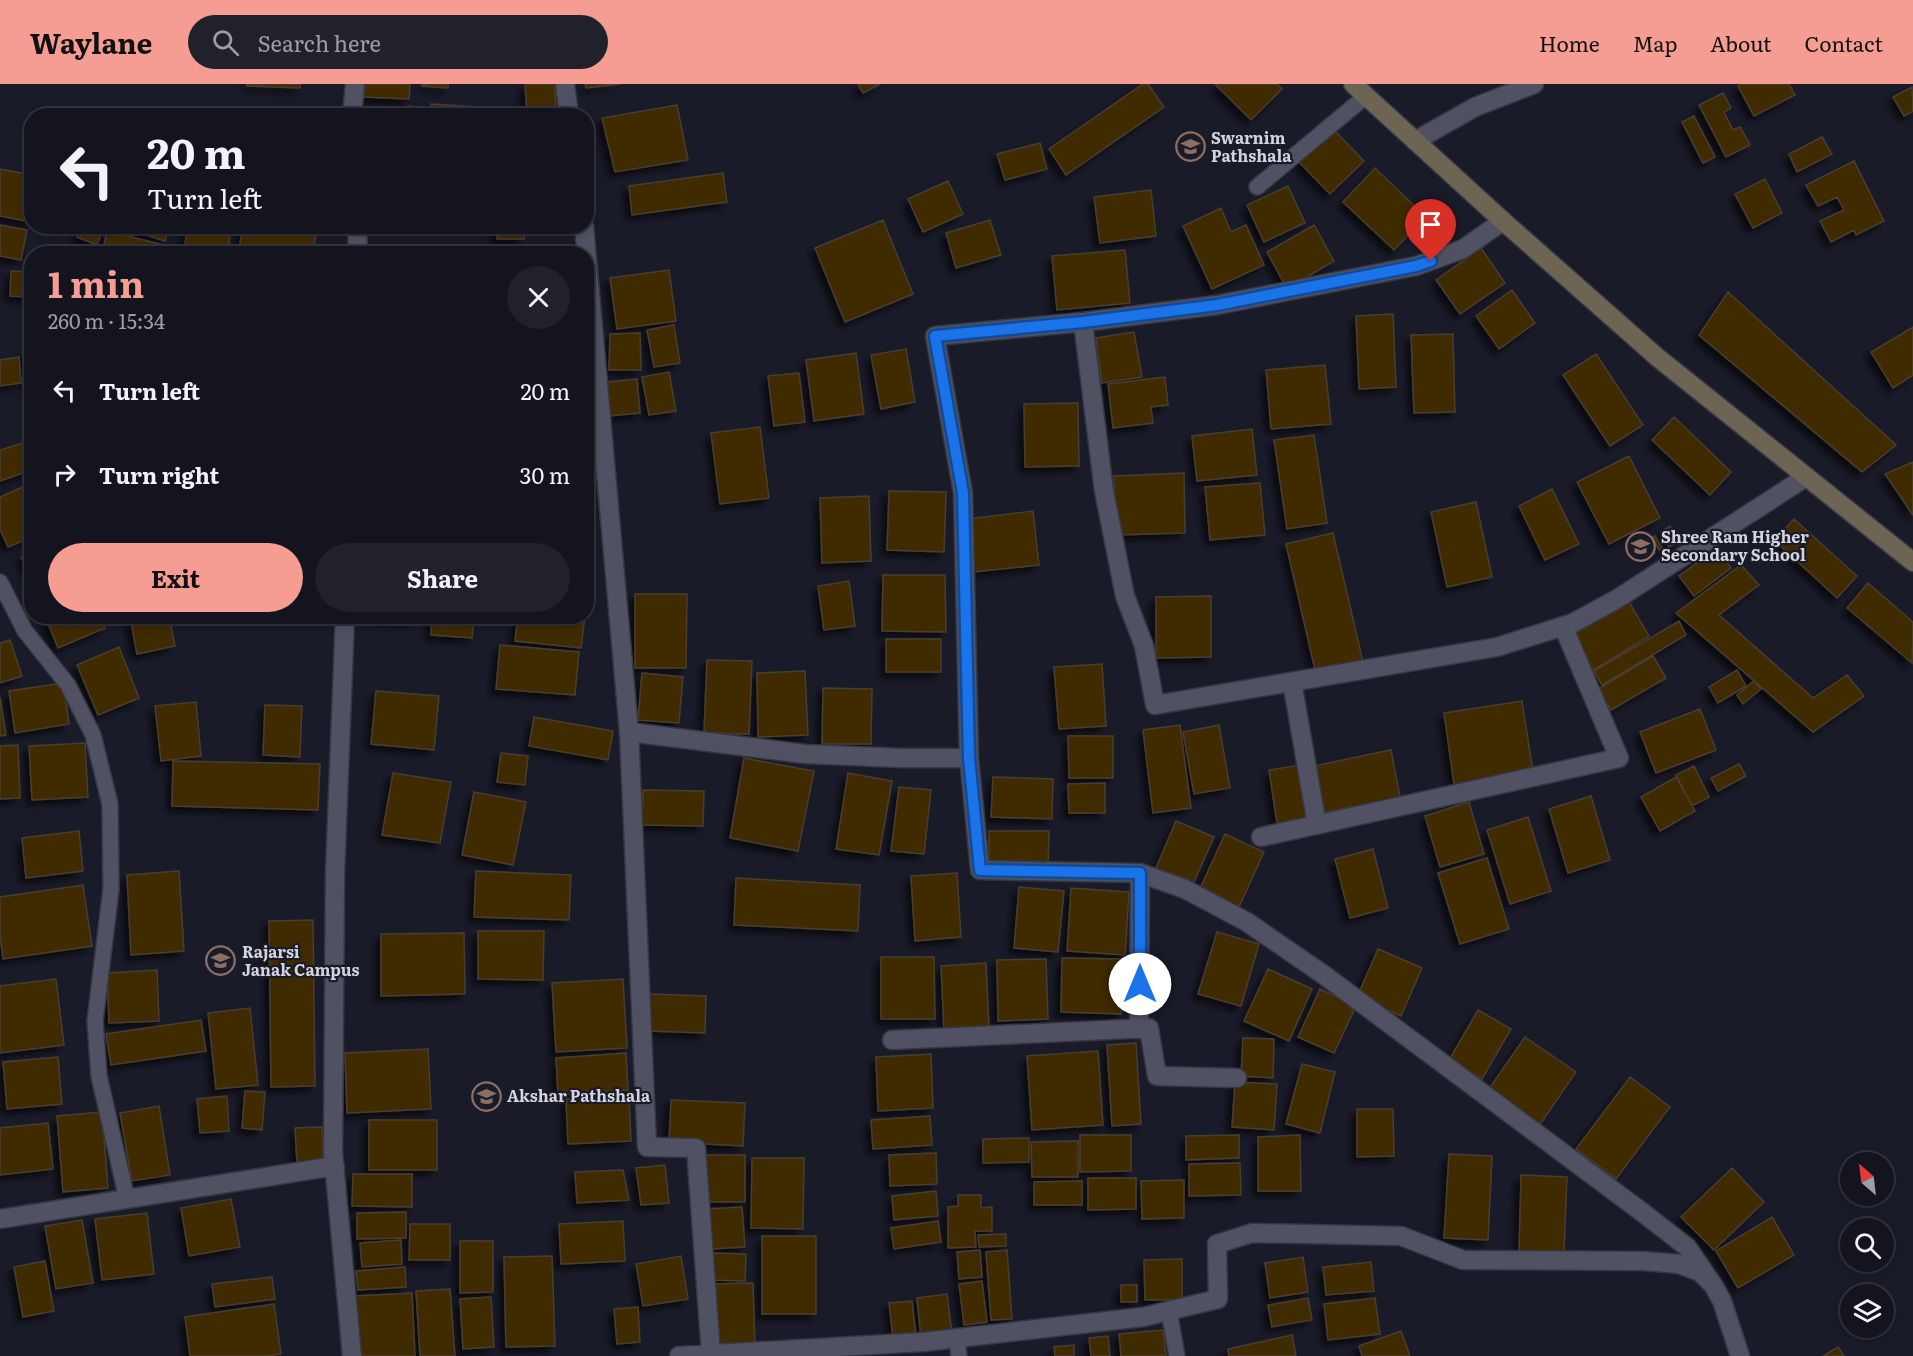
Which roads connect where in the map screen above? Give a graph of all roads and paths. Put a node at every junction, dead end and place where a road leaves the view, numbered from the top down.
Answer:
1 (355, 84) edge
2 (565, 84) edge
3 (1534, 84) edge
4 (1360, 90) edge
5 (353, 108) edge
6 (568, 108) edge
7 (1415, 141) junction
8 (1257, 187) dead end
9 (1503, 221) junction
10 (1083, 322) junction
11 (594, 338) edge
12 (1806, 477) junction
13 (1913, 562) edge
14 (0, 582) edge
15 (345, 624) edge
16 (1563, 626) junction
17 (1292, 682) junction
18 (629, 732) junction
19 (969, 758) junction
20 (1317, 825) junction
21 (1261, 837) dead end
22 (1140, 873) junction
23 (1139, 1029) junction
24 (892, 1040) dead end
25 (1237, 1078) dead end
26 (334, 1166) junction
27 (127, 1199) junction
28 (0, 1219) edge
29 (1713, 1285) junction
30 (1169, 1311) junction
31 (958, 1347) edge
32 (721, 1355) edge
33 (352, 1356) edge
34 (679, 1356) edge
35 (1177, 1356) edge
36 (1740, 1356) edge

1 - 5 street
2 - 6 street
3 - 7 street
4 - 7 main road
4 - 8 lane
7 - 9 main road
9 - 10 street
9 - 12 main road
10 - 17 street
10 - 19 street
11 - 18 street
12 - 13 main road
12 - 16 street
14 - 27 lane
15 - 26 street
16 - 17 street
16 - 20 street
17 - 20 street
18 - 19 street
18 - 32 street
19 - 22 street
20 - 21 street
22 - 23 street
22 - 29 street
23 - 24 street
23 - 25 street
26 - 27 street
26 - 33 street
27 - 28 street
29 - 30 street
29 - 36 street
30 - 31 street
30 - 35 lane
31 - 32 street
32 - 34 street

